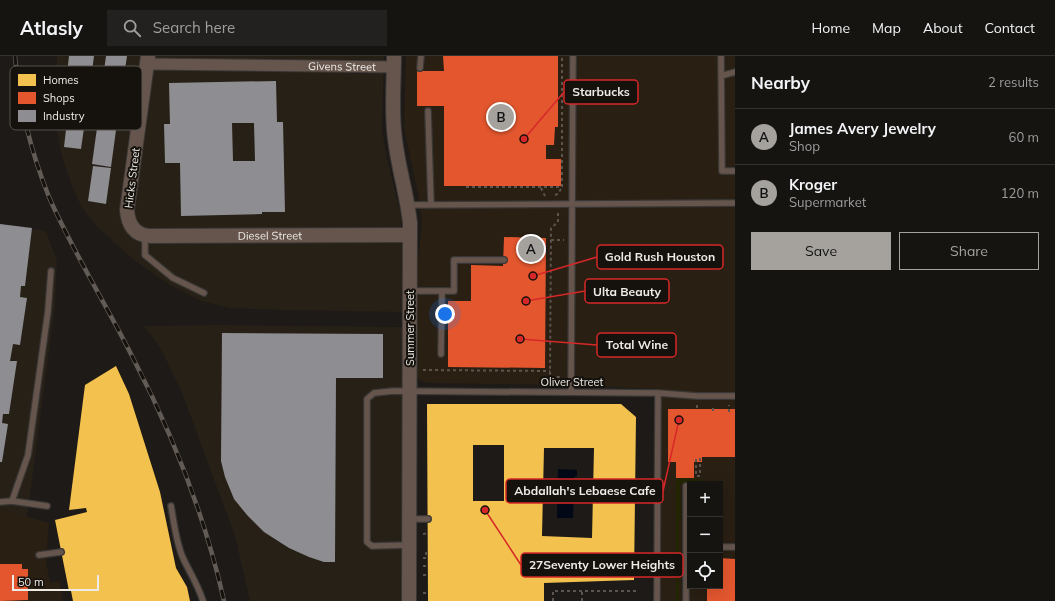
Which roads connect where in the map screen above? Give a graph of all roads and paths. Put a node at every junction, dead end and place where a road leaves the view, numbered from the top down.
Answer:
1 (421, 56) edge
2 (562, 56) edge
3 (573, 56) edge
4 (720, 56) edge
5 (147, 60) edge
6 (394, 62) edge
7 (420, 68) dead end
8 (735, 72) edge
9 (721, 76) junction
10 (142, 98) edge
11 (428, 111) dead end
12 (138, 130) edge
13 (735, 171) edge
14 (466, 187) dead end
15 (540, 188) junction
16 (562, 188) junction
17 (572, 203) junction
18 (735, 203) edge
19 (431, 204) junction
20 (408, 205) junction
21 (558, 210) dead end
22 (410, 235) junction
23 (145, 236) junction
24 (551, 240) junction
25 (572, 240) junction
26 (504, 260) dead end
27 (50, 271) dead end
28 (410, 291) junction
29 (442, 291) junction
30 (204, 293) dead end
31 (441, 354) dead end
32 (423, 370) dead end
33 (550, 371) junction
34 (562, 377) dead end
35 (409, 391) junction
36 (571, 392) junction
37 (658, 393) junction
38 (735, 396) edge
39 (700, 455) dead end
40 (696, 459) dead end
41 (686, 486) dead end
42 (12, 501) junction
43 (0, 502) edge
44 (47, 506) dead end
45 (171, 506) dead end
46 (409, 519) junction
47 (428, 519) dead end
48 (428, 533) dead end
49 (423, 534) dead end
50 (687, 540) edge
51 (409, 545) junction
52 (686, 546) junction
53 (723, 547) edge
54 (735, 547) edge
55 (61, 552) dead end
56 (428, 553) dead end
57 (39, 555) dead end
58 (423, 558) dead end
59 (423, 566) dead end
60 (428, 566) dead end
61 (423, 575) dead end
62 (428, 575) dead end
63 (582, 591) junction
64 (636, 592) dead end
65 (428, 593) dead end
66 (423, 594) dead end
67 (203, 601) edge
68 (409, 601) edge
69 (553, 601) edge
70 (582, 601) edge
71 (657, 601) edge
72 (686, 601) edge

1 - 7 lane
2 - 16 path
3 - 17 lane
4 - 9 lane
5 - 6 street, Givens Street
5 - 10 street, Hicks Street
6 - 20 street, Summer Street
8 - 9 lane
9 - 13 lane
11 - 19 lane
12 - 23 street, Hicks Street
14 - 15 path
15 - 16 path
15 - 16 path
17 - 18 lane
17 - 19 lane
17 - 25 lane
19 - 20 lane
20 - 22 street, Summer Street
21 - 24 path
22 - 23 street, Diesel Street
22 - 28 street, Summer Street
23 - 30 lane
24 - 25 path
24 - 33 path
25 - 36 lane
26 - 29 lane
27 - 42 lane
28 - 29 lane
28 - 35 street, Summer Street
29 - 31 lane
32 - 33 path
33 - 34 path
35 - 36 lane, Oliver Street
35 - 46 street, Summer Street
35 - 51 lane, Oliver Street
36 - 37 lane, Oliver Street
37 - 38 lane, Oliver Street
37 - 71 lane
39 - 40 path
41 - 52 lane
42 - 43 lane
42 - 44 lane
45 - 67 lane
46 - 47 lane
46 - 51 street, Summer Street
48 - 49 path
50 - 52 lane
51 - 68 street, Summer Street
52 - 72 lane
53 - 54 lane
55 - 57 lane
56 - 58 path
59 - 60 path
61 - 62 path
63 - 64 path
63 - 69 path
63 - 70 path
65 - 66 path

